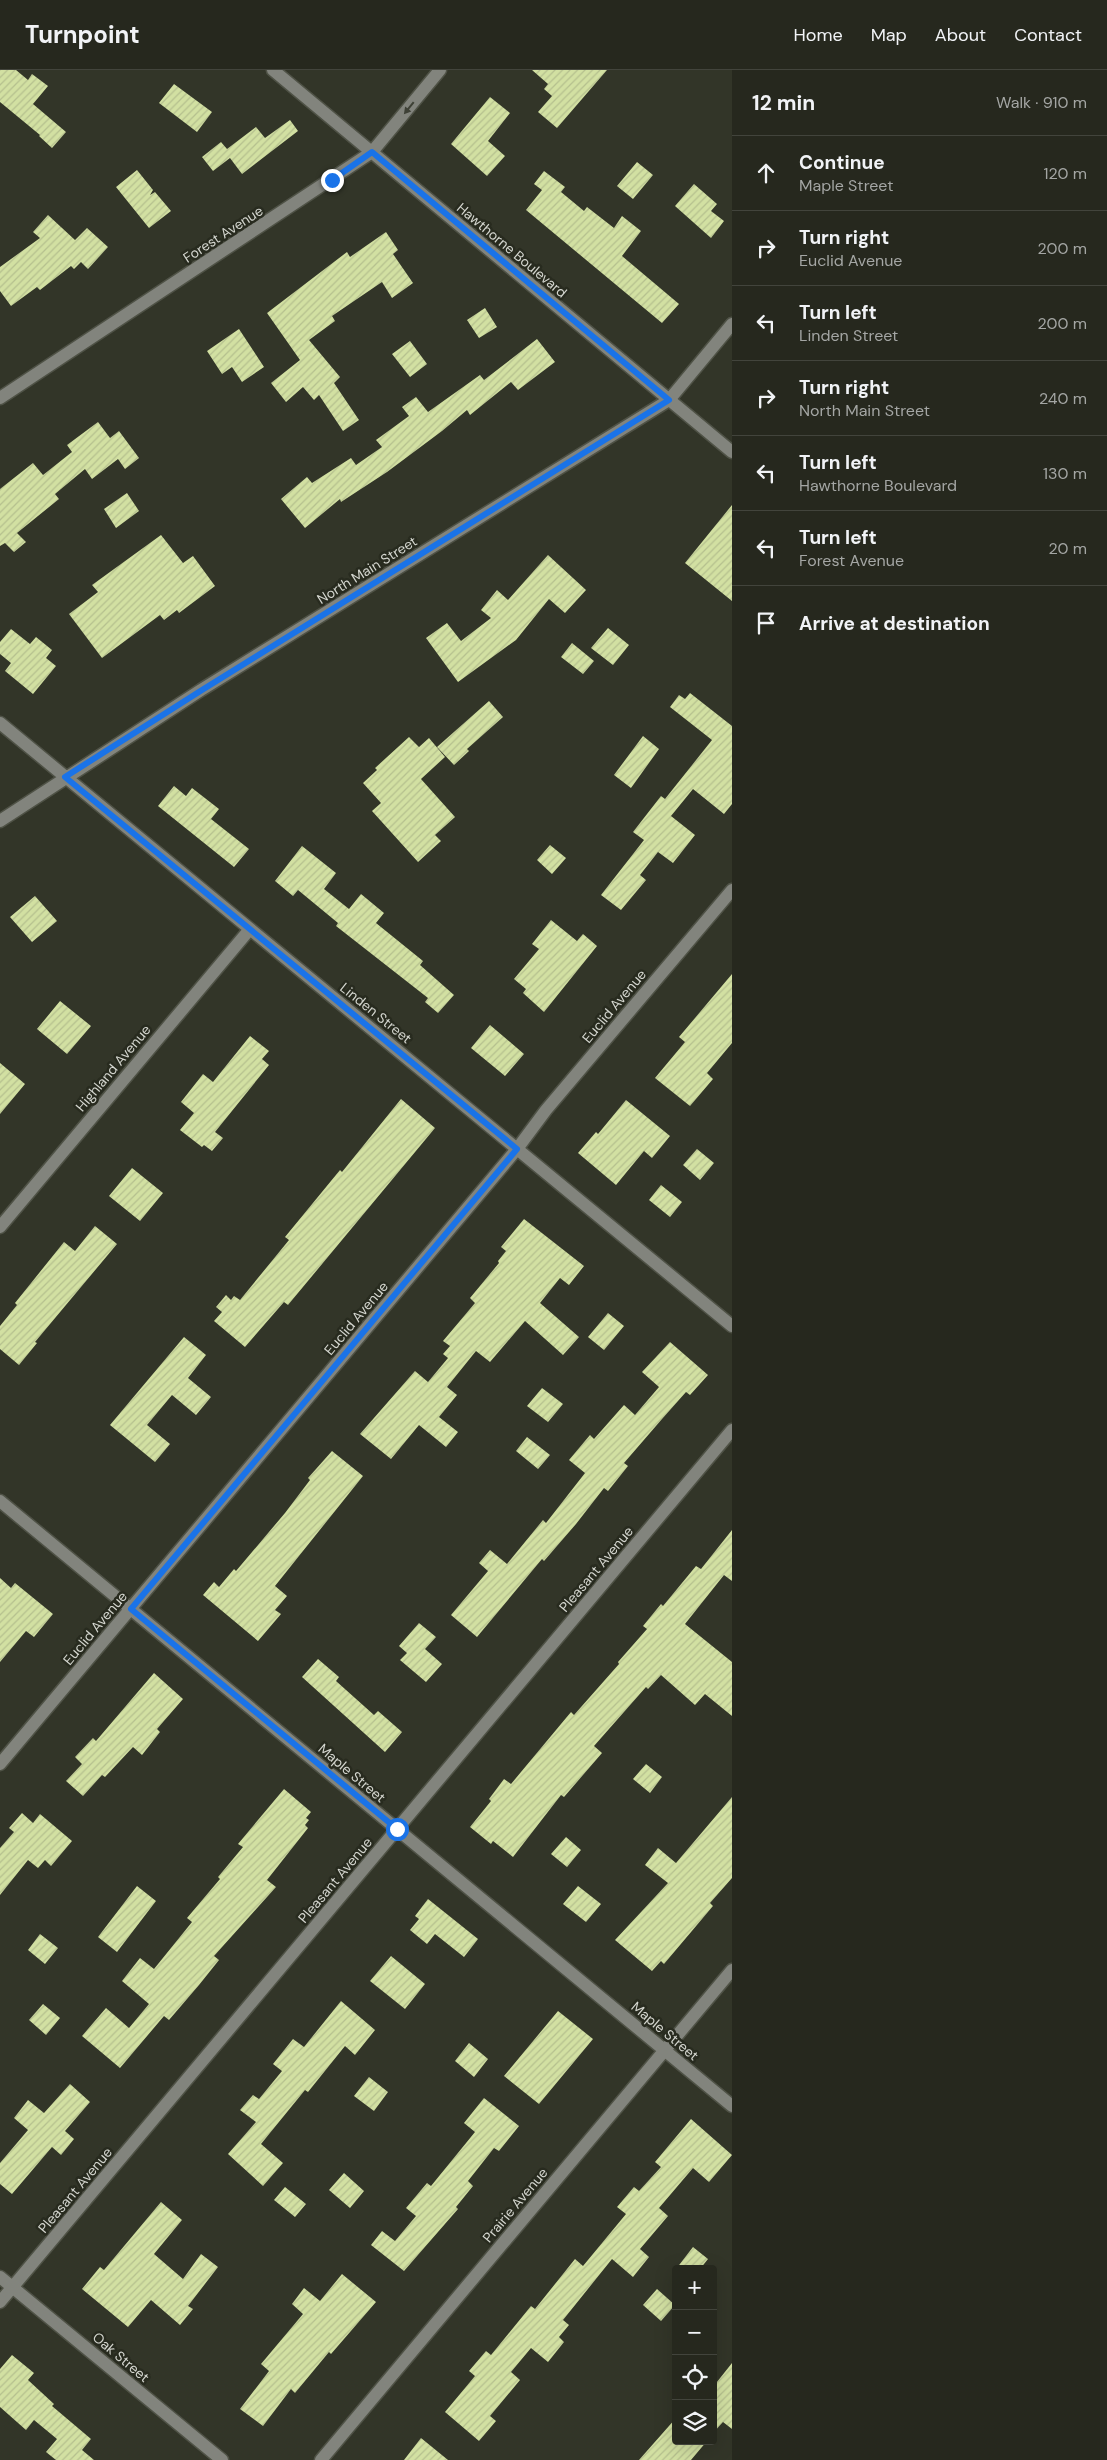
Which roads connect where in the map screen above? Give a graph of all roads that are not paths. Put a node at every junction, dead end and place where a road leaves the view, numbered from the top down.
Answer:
1 (273, 70) edge
2 (440, 70) edge
3 (372, 152) junction
4 (732, 324) edge
5 (0, 398) edge
6 (669, 400) junction
7 (732, 452) edge
8 (0, 723) edge
9 (65, 777) junction
10 (0, 821) edge
11 (732, 890) edge
12 (250, 929) junction
13 (517, 1149) junction
14 (0, 1227) edge
15 (732, 1326) edge
16 (732, 1430) edge
17 (0, 1501) edge
18 (131, 1609) junction
19 (0, 1764) edge
20 (397, 1829) junction
21 (732, 1970) edge
22 (664, 2050) junction
23 (732, 2106) edge
24 (0, 2277) edge
25 (13, 2287) junction
26 (0, 2302) edge
27 (222, 2460) edge
28 (320, 2460) edge

1 - 3 street, Hawthorne Boulevard
2 -> 3 street, Forest Avenue
3 - 5 street, Forest Avenue
3 - 6 street, Hawthorne Boulevard
4 - 6 street, North Main Street
6 - 7 street, Hawthorne Boulevard
6 - 9 street, North Main Street
8 - 9 street, Linden Street
9 - 10 street, North Main Street
9 - 12 street, Linden Street
11 - 13 street, Euclid Avenue
12 - 13 street, Linden Street
12 - 14 street, Highland Avenue
13 - 15 street, Linden Street
13 - 18 street, Euclid Avenue
16 - 20 street, Pleasant Avenue
17 - 18 street, Maple Street
18 - 19 street, Euclid Avenue
18 - 20 street, Maple Street
20 - 22 street, Maple Street
20 - 25 street, Pleasant Avenue
21 - 22 street, Prairie Avenue
22 - 23 street, Maple Street
22 - 28 street, Prairie Avenue
24 - 25 street, Oak Street
25 - 26 street, Pleasant Avenue
25 - 27 street, Oak Street

